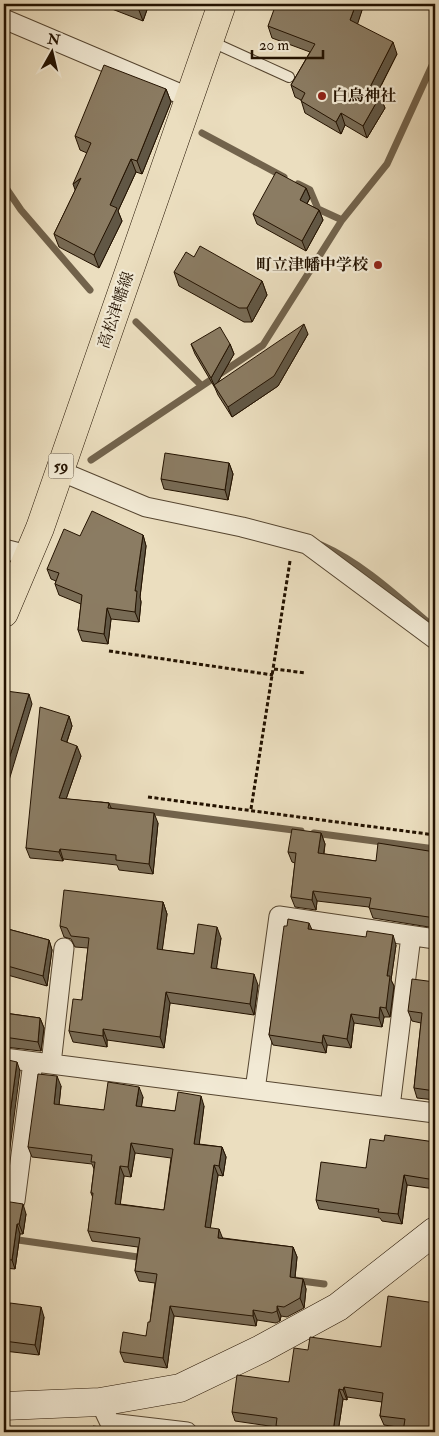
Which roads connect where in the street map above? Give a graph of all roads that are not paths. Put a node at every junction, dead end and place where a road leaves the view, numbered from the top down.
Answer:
1 (222, 4) edge
2 (4, 19) edge
3 (209, 40) junction
4 (289, 77) dead end
5 (190, 98) junction
6 (60, 471) junction
7 (16, 552) edge
8 (4, 614) edge
9 (435, 639) edge
10 (411, 936) junction
11 (435, 939) edge
12 (64, 948) dead end
13 (4, 1058) edge
14 (42, 1063) junction
15 (255, 1090) junction
16 (390, 1107) junction
17 (435, 1113) edge
18 (15, 1201) edge
19 (435, 1231) edge
20 (100, 1402) junction
21 (4, 1406) edge
22 (187, 1432) edge

1 - 3 main road, 高松津幡線 / 59
2 - 5 street
3 - 4 lane
3 - 5 main road, 高松津幡線 / 59
5 - 6 main road, 高松津幡線 / 59
6 - 7 main road, 高松津幡線 / 59
6 - 9 street
7 - 8 main road, 高松津幡線 / 59
10 - 11 street
10 - 15 street
10 - 16 street
12 - 14 street
13 - 14 street
14 - 15 street
14 - 18 street
15 - 16 street
16 - 17 street
19 - 20 street
20 - 21 street
20 - 22 street

